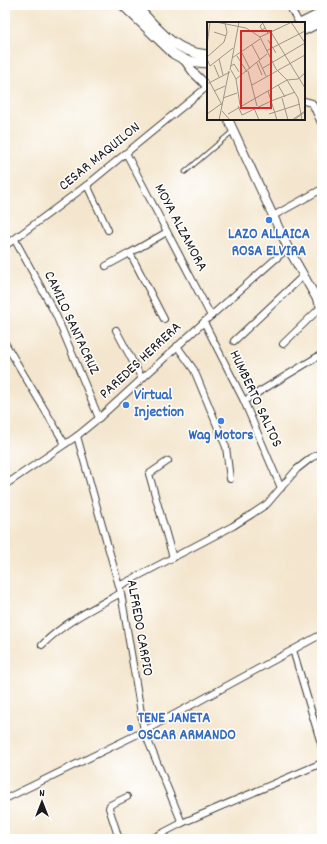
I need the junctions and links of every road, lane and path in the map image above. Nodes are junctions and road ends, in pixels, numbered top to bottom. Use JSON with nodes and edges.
{"nodes":[{"id":1,"x":123,"y":5,"type":"edge"},
{"id":2,"x":289,"y":5,"type":"edge"},
{"id":3,"x":141,"y":7,"type":"edge"},
{"id":4,"x":322,"y":13,"type":"edge"},
{"id":5,"x":322,"y":21,"type":"edge"},
{"id":6,"x":298,"y":22,"type":"edge"},
{"id":7,"x":304,"y":22,"type":"edge"},
{"id":8,"x":305,"y":30,"type":"edge"},
{"id":9,"x":184,"y":56,"type":"junction"},
{"id":10,"x":207,"y":61,"type":"edge"},
{"id":11,"x":207,"y":85,"type":"edge"},
{"id":12,"x":207,"y":87,"type":"edge"},
{"id":13,"x":305,"y":100,"type":"edge"},
{"id":14,"x":228,"y":120,"type":"edge"},
{"id":15,"x":322,"y":125,"type":"edge"},
{"id":16,"x":233,"y":131,"type":"junction"},
{"id":17,"x":126,"y":153,"type":"junction"},
{"id":18,"x":185,"y":172,"type":"dead end"},
{"id":19,"x":87,"y":185,"type":"junction"},
{"id":20,"x":322,"y":189,"type":"edge"},
{"id":21,"x":273,"y":216,"type":"junction"},
{"id":22,"x":108,"y":230,"type":"dead end"},
{"id":23,"x":167,"y":232,"type":"junction"},
{"id":24,"x":15,"y":240,"type":"junction"},
{"id":25,"x":5,"y":246,"type":"edge"},
{"id":26,"x":288,"y":248,"type":"junction"},
{"id":27,"x":130,"y":252,"type":"junction"},
{"id":28,"x":106,"y":266,"type":"dead end"},
{"id":29,"x":303,"y":276,"type":"junction"},
{"id":30,"x":322,"y":307,"type":"edge"},
{"id":31,"x":211,"y":316,"type":"junction"},
{"id":32,"x":164,"y":319,"type":"dead end"},
{"id":33,"x":204,"y":322,"type":"junction"},
{"id":34,"x":116,"y":330,"type":"dead end"},
{"id":35,"x":234,"y":341,"type":"dead end"},
{"id":36,"x":5,"y":342,"type":"edge"},
{"id":37,"x":283,"y":344,"type":"dead end"},
{"id":38,"x":177,"y":346,"type":"junction"},
{"id":39,"x":322,"y":354,"type":"edge"},
{"id":40,"x":142,"y":379,"type":"junction"},
{"id":41,"x":244,"y":401,"type":"junction"},
{"id":42,"x":99,"y":418,"type":"junction"},
{"id":43,"x":77,"y":436,"type":"junction"},
{"id":44,"x":65,"y":444,"type":"junction"},
{"id":45,"x":322,"y":452,"type":"edge"},
{"id":46,"x":168,"y":461,"type":"dead end"},
{"id":47,"x":230,"y":478,"type":"dead end"},
{"id":48,"x":5,"y":485,"type":"edge"},
{"id":49,"x":281,"y":488,"type":"junction"},
{"id":50,"x":174,"y":558,"type":"junction"},
{"id":51,"x":120,"y":589,"type":"junction"},
{"id":52,"x":322,"y":634,"type":"edge"},
{"id":53,"x":42,"y":645,"type":"dead end"},
{"id":54,"x":292,"y":650,"type":"junction"},
{"id":55,"x":144,"y":731,"type":"junction"},
{"id":56,"x":322,"y":747,"type":"edge"},
{"id":57,"x":322,"y":763,"type":"edge"},
{"id":58,"x":127,"y":797,"type":"dead end"},
{"id":59,"x":5,"y":799,"type":"edge"},
{"id":60,"x":182,"y":823,"type":"junction"},
{"id":61,"x":119,"y":839,"type":"edge"},
{"id":62,"x":151,"y":839,"type":"edge"}],
"edges":[{"from":1,"to":9,"type":"main road"},
{"from":2,"to":6,"type":"street"},
{"from":3,"to":9,"type":"main road"},
{"from":4,"to":7,"type":"main road"},
{"from":5,"to":8,"type":"main road"},
{"from":9,"to":10,"type":"main road"},
{"from":9,"to":11,"type":"street"},
{"from":12,"to":17,"type":"street","name":"CESAR MAQUILON"},
{"from":13,"to":15,"type":"street"},
{"from":14,"to":16,"type":"street"},
{"from":16,"to":18,"type":"lane"},
{"from":16,"to":21,"type":"street"},
{"from":17,"to":19,"type":"street","name":"CESAR MAQUILON"},
{"from":17,"to":23,"type":"street","name":"MOYA ALZAMORA"},
{"from":19,"to":22,"type":"street"},
{"from":19,"to":24,"type":"street","name":"CESAR MAQUILON"},
{"from":20,"to":21,"type":"street"},
{"from":21,"to":26,"type":"street"},
{"from":23,"to":27,"type":"street"},
{"from":23,"to":31,"type":"street","name":"MOYA ALZAMORA"},
{"from":24,"to":25,"type":"street","name":"CESAR MAQUILON"},
{"from":24,"to":42,"type":"street","name":"CAMILO SANTACRUZ"},
{"from":26,"to":29,"type":"street"},
{"from":26,"to":31,"type":"street","name":"PAREDES HERRERA"},
{"from":27,"to":28,"type":"street"},
{"from":27,"to":32,"type":"street"},
{"from":29,"to":30,"type":"street"},
{"from":29,"to":35,"type":"street"},
{"from":30,"to":37,"type":"street"},
{"from":31,"to":33,"type":"street","name":"PAREDES HERRERA"},
{"from":33,"to":38,"type":"street","name":"PAREDES HERRERA"},
{"from":33,"to":41,"type":"street","name":"HUMBERTO SALTOS"},
{"from":34,"to":40,"type":"street"},
{"from":36,"to":44,"type":"street"},
{"from":38,"to":40,"type":"street","name":"PAREDES HERRERA"},
{"from":38,"to":47,"type":"street"},
{"from":39,"to":41,"type":"street"},
{"from":40,"to":42,"type":"street","name":"PAREDES HERRERA"},
{"from":41,"to":49,"type":"street","name":"HUMBERTO SALTOS"},
{"from":42,"to":43,"type":"street","name":"PAREDES HERRERA"},
{"from":43,"to":44,"type":"street","name":"PAREDES HERRERA"},
{"from":43,"to":51,"type":"street","name":"ALFREDO CARPIO"},
{"from":44,"to":48,"type":"street","name":"PAREDES HERRERA"},
{"from":45,"to":49,"type":"street"},
{"from":46,"to":50,"type":"street"},
{"from":49,"to":50,"type":"street"},
{"from":50,"to":51,"type":"street"},
{"from":51,"to":53,"type":"street"},
{"from":51,"to":55,"type":"street","name":"ALFREDO CARPIO"},
{"from":52,"to":54,"type":"street"},
{"from":54,"to":55,"type":"street"},
{"from":54,"to":56,"type":"street"},
{"from":55,"to":59,"type":"street"},
{"from":55,"to":60,"type":"street","name":"ALFREDO CARPIO"},
{"from":57,"to":60,"type":"street"},
{"from":58,"to":61,"type":"street"},
{"from":60,"to":62,"type":"street"}]}
